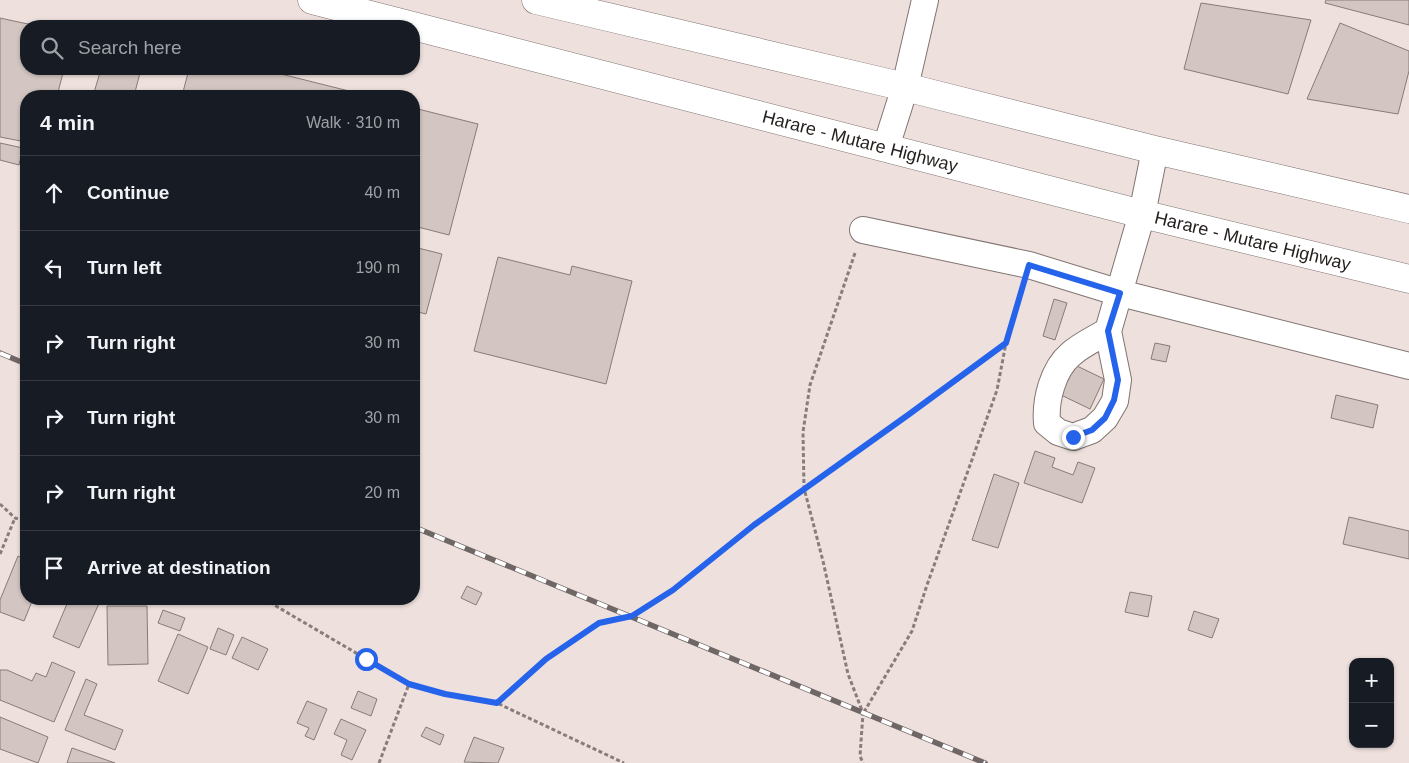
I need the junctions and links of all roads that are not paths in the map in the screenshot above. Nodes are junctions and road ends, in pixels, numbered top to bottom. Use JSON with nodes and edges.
{"nodes":[{"id":1,"x":312,"y":0,"type":"edge"},
{"id":2,"x":536,"y":0,"type":"edge"},
{"id":3,"x":925,"y":0,"type":"edge"},
{"id":4,"x":390,"y":20,"type":"edge"},
{"id":5,"x":420,"y":28,"type":"edge"},
{"id":6,"x":905,"y":87,"type":"junction"},
{"id":7,"x":886,"y":147,"type":"junction"},
{"id":8,"x":1155,"y":150,"type":"junction"},
{"id":9,"x":1409,"y":209,"type":"edge"},
{"id":10,"x":1142,"y":214,"type":"junction"},
{"id":11,"x":863,"y":230,"type":"road end"},
{"id":12,"x":1409,"y":279,"type":"edge"},
{"id":13,"x":1120,"y":293,"type":"junction"},
{"id":14,"x":1108,"y":331,"type":"dead end"},
{"id":15,"x":1409,"y":366,"type":"edge"}],
"edges":[{"from":1,"to":4,"type":"highway","name":"Harare - Mutare Highway"},
{"from":2,"to":6,"type":"highway"},
{"from":3,"to":6,"type":"street"},
{"from":5,"to":7,"type":"highway","name":"Harare - Mutare Highway"},
{"from":6,"to":7,"type":"street"},
{"from":6,"to":8,"type":"highway"},
{"from":7,"to":10,"type":"highway","name":"Harare - Mutare Highway"},
{"from":8,"to":9,"type":"highway"},
{"from":8,"to":10,"type":"street"},
{"from":10,"to":12,"type":"highway","name":"Harare - Mutare Highway"},
{"from":10,"to":13,"type":"street"},
{"from":11,"to":13,"type":"street"},
{"from":13,"to":14,"type":"street"},
{"from":13,"to":15,"type":"street"}]}
